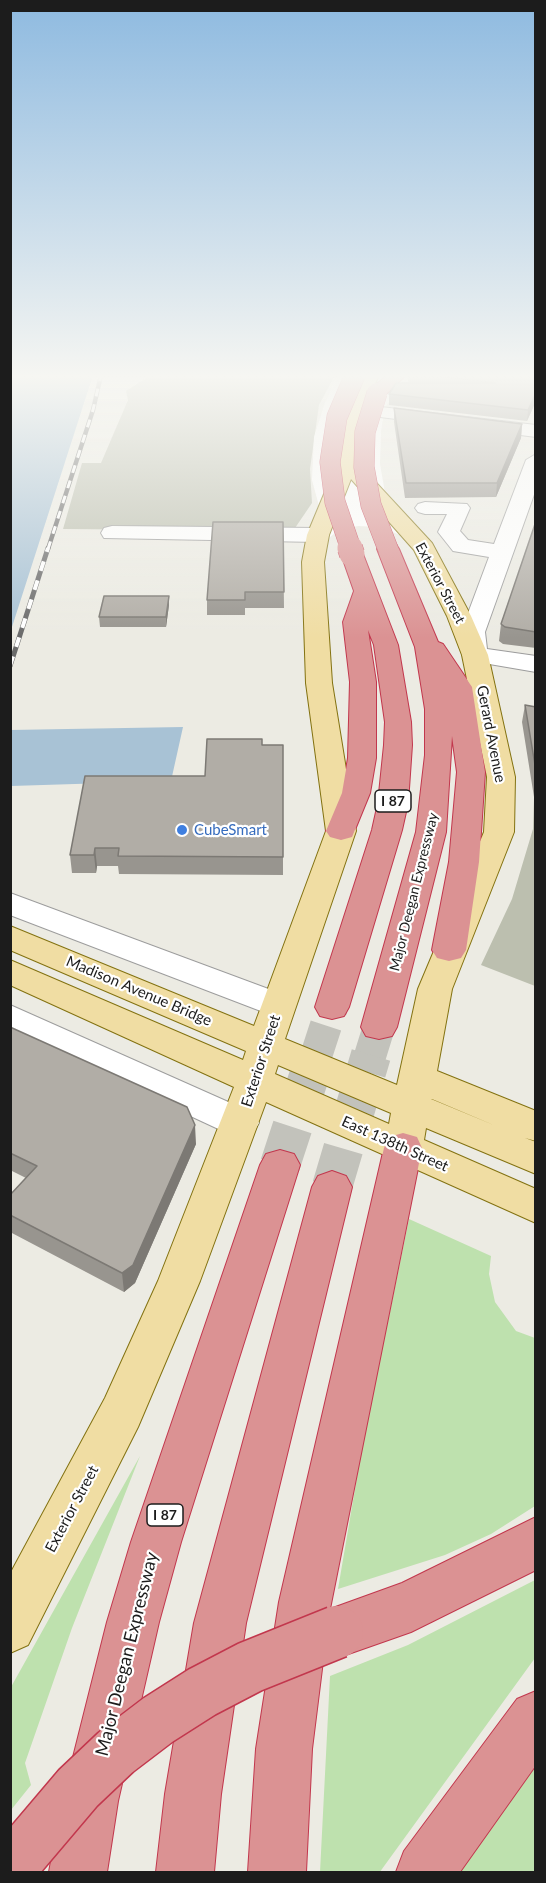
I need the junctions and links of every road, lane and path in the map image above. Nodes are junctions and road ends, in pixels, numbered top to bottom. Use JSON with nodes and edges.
{"nodes":[{"id":1,"x":330,"y":463,"type":"edge"},
{"id":2,"x":364,"y":463,"type":"edge"},
{"id":3,"x":535,"y":463,"type":"edge"},
{"id":4,"x":347,"y":464,"type":"joint"},
{"id":5,"x":370,"y":488,"type":"junction"},
{"id":6,"x":336,"y":489,"type":"junction"},
{"id":7,"x":425,"y":508,"type":"dead end"},
{"id":8,"x":112,"y":533,"type":"dead end"},
{"id":9,"x":318,"y":535,"type":"junction"},
{"id":10,"x":501,"y":552,"type":"junction"},
{"id":11,"x":366,"y":591,"type":"junction"},
{"id":12,"x":422,"y":630,"type":"junction"},
{"id":13,"x":475,"y":655,"type":"junction"},
{"id":14,"x":536,"y":664,"type":"edge"},
{"id":15,"x":341,"y":831,"type":"junction"},
{"id":16,"x":10,"y":903,"type":"edge"},
{"id":17,"x":16,"y":950,"type":"edge"},
{"id":18,"x":449,"y":950,"type":"junction"},
{"id":19,"x":278,"y":1005,"type":"junction"},
{"id":20,"x":332,"y":1007,"type":"tunnel mouth"},
{"id":21,"x":10,"y":1017,"type":"edge"},
{"id":22,"x":379,"y":1027,"type":"tunnel mouth"},
{"id":23,"x":261,"y":1063,"type":"junction"},
{"id":24,"x":411,"y":1110,"type":"junction"},
{"id":25,"x":240,"y":1123,"type":"junction"},
{"id":26,"x":536,"y":1127,"type":"edge"},
{"id":27,"x":536,"y":1160,"type":"edge"},
{"id":28,"x":280,"y":1165,"type":"tunnel mouth"},
{"id":29,"x":332,"y":1187,"type":"tunnel mouth"},
{"id":30,"x":536,"y":1207,"type":"edge"},
{"id":31,"x":536,"y":1541,"type":"edge"},
{"id":32,"x":10,"y":1627,"type":"edge"},
{"id":33,"x":536,"y":1718,"type":"edge"},
{"id":34,"x":11,"y":1868,"type":"edge"},
{"id":35,"x":78,"y":1872,"type":"edge"},
{"id":36,"x":185,"y":1872,"type":"edge"},
{"id":37,"x":277,"y":1872,"type":"edge"},
{"id":38,"x":425,"y":1872,"type":"edge"}],
"edges":[{"from":1,"to":11,"type":"highway","number":"I 87","bridge":true},
{"from":2,"to":12,"type":"highway","name":"Major Deegan Expressway","bridge":true},
{"from":3,"to":10,"type":"street","name":"Gerard Avenue"},
{"from":4,"to":5,"type":"main road","name":"Exterior Street"},
{"from":4,"to":6,"type":"main road","name":"Exterior Street"},
{"from":5,"to":6,"type":"main road"},
{"from":5,"to":13,"type":"main road","name":"Exterior Street"},
{"from":6,"to":9,"type":"main road","name":"Exterior Street"},
{"from":7,"to":10,"type":"street"},
{"from":8,"to":9,"type":"street"},
{"from":9,"to":15,"type":"main road","name":"Exterior Street"},
{"from":10,"to":13,"type":"street","name":"Gerard Avenue"},
{"from":11,"to":15,"type":"highway"},
{"from":11,"to":20,"type":"highway","number":"I 87"},
{"from":12,"to":18,"type":"highway"},
{"from":12,"to":22,"type":"highway","name":"Major Deegan Expressway"},
{"from":13,"to":14,"type":"street"},
{"from":13,"to":18,"type":"main road","name":"Gerard Avenue"},
{"from":15,"to":19,"type":"main road","name":"Exterior Street"},
{"from":16,"to":19,"type":"street"},
{"from":17,"to":23,"type":"main road"},
{"from":18,"to":24,"type":"main road","name":"Gerard Avenue"},
{"from":19,"to":23,"type":"main road","name":"Exterior Street"},
{"from":21,"to":25,"type":"street"},
{"from":23,"to":24,"type":"main road","name":"East 138th Street"},
{"from":23,"to":25,"type":"main road","name":"Exterior Street"},
{"from":24,"to":26,"type":"main road"},
{"from":24,"to":27,"type":"main road","name":"East 138th Street"},
{"from":24,"to":30,"type":"main road","name":"East 138th Street"},
{"from":24,"to":37,"type":"highway"},
{"from":25,"to":32,"type":"main road","name":"Exterior Street"},
{"from":28,"to":35,"type":"highway","name":"Major Deegan Expressway","number":"I 87"},
{"from":29,"to":36,"type":"highway"},
{"from":31,"to":34,"type":"highway","bridge":true},
{"from":33,"to":38,"type":"highway"}]}
